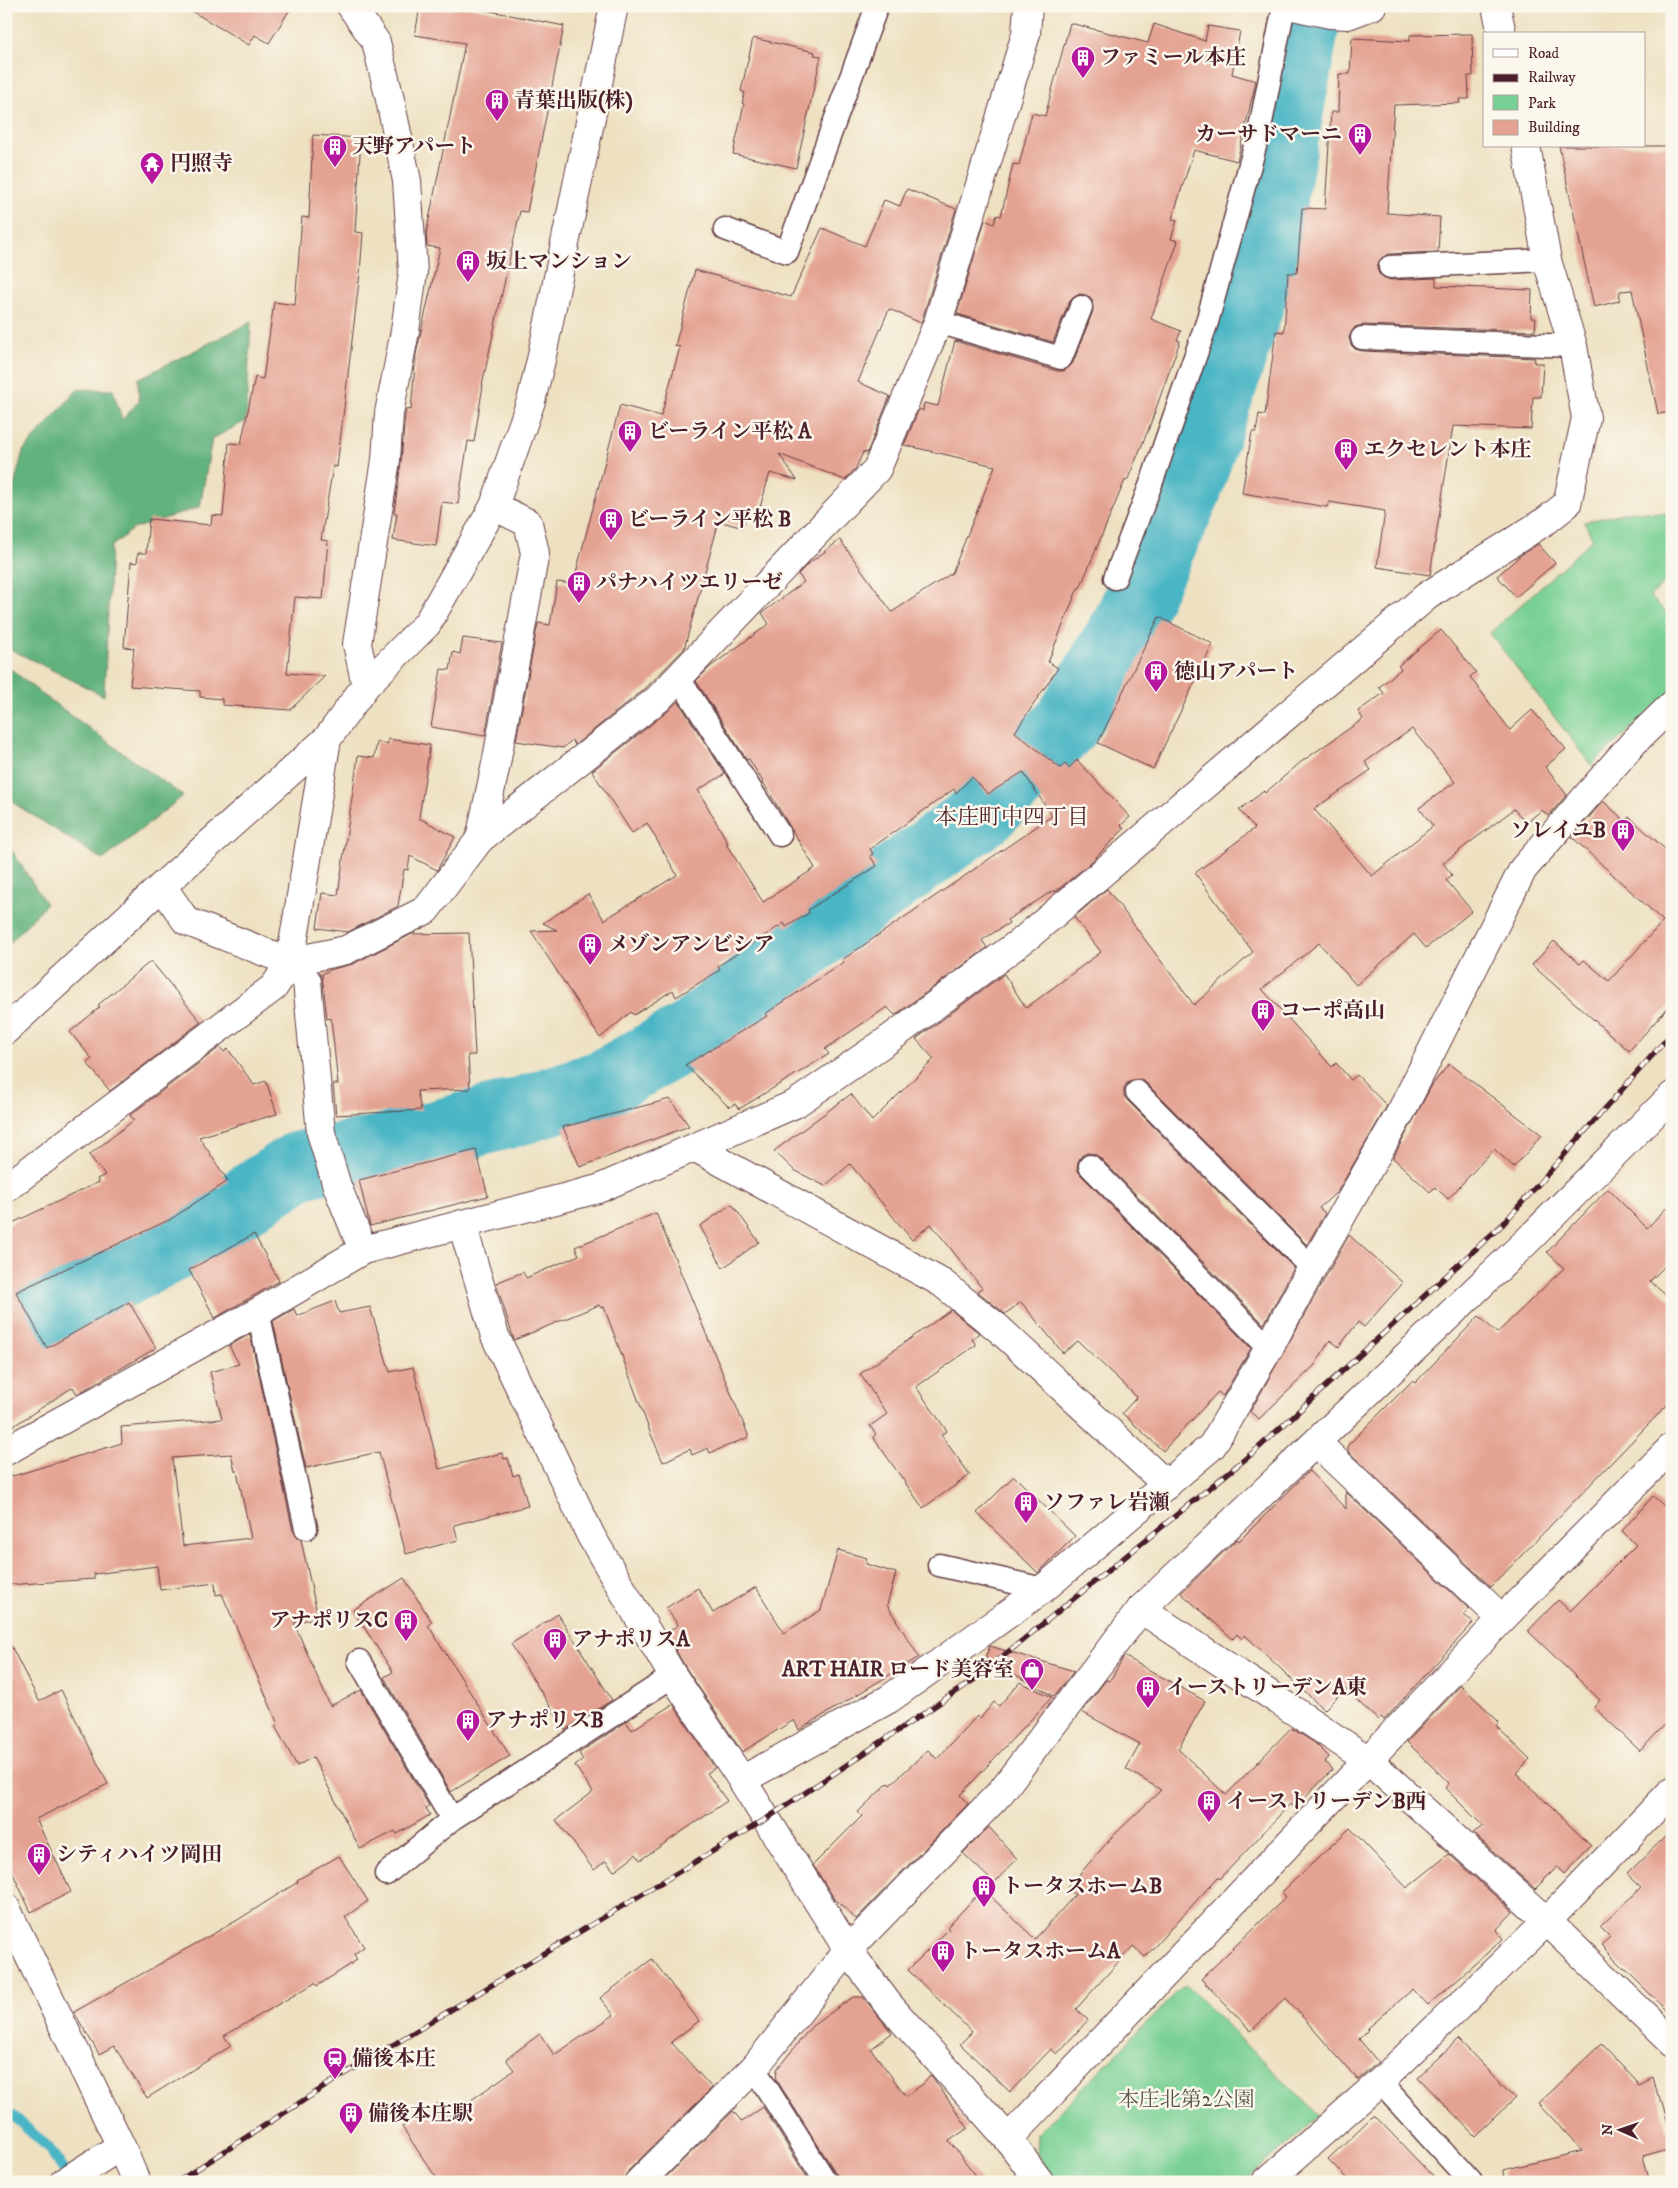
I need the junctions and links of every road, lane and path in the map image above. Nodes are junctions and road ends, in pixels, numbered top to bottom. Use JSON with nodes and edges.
{"nodes":[{"id":1,"x":351,"y":6,"type":"edge"},
{"id":2,"x":614,"y":6,"type":"edge"},
{"id":3,"x":877,"y":6,"type":"edge"},
{"id":4,"x":1028,"y":6,"type":"edge"},
{"id":5,"x":1284,"y":6,"type":"edge"},
{"id":6,"x":1295,"y":6,"type":"edge"},
{"id":7,"x":1372,"y":6,"type":"edge"},
{"id":8,"x":1496,"y":6,"type":"edge"},
{"id":9,"x":1502,"y":32,"type":"edge"},
{"id":10,"x":1526,"y":148,"type":"edge"},
{"id":11,"x":725,"y":229,"type":"dead end"},
{"id":12,"x":1547,"y":260,"type":"junction"},
{"id":13,"x":1390,"y":267,"type":"dead end"},
{"id":14,"x":1081,"y":307,"type":"dead end"},
{"id":15,"x":938,"y":322,"type":"junction"},
{"id":16,"x":1362,"y":338,"type":"dead end"},
{"id":17,"x":1573,"y":346,"type":"junction"},
{"id":18,"x":494,"y":506,"type":"junction"},
{"id":19,"x":1115,"y":578,"type":"dead end"},
{"id":20,"x":678,"y":677,"type":"junction"},
{"id":21,"x":366,"y":685,"type":"junction"},
{"id":22,"x":1672,"y":705,"type":"edge"},
{"id":23,"x":327,"y":739,"type":"junction"},
{"id":24,"x":780,"y":835,"type":"dead end"},
{"id":25,"x":480,"y":838,"type":"junction"},
{"id":26,"x":162,"y":886,"type":"junction"},
{"id":27,"x":290,"y":962,"type":"junction"},
{"id":28,"x":6,"y":1030,"type":"edge"},
{"id":29,"x":1137,"y":1092,"type":"dead end"},
{"id":30,"x":1671,"y":1097,"type":"edge"},
{"id":31,"x":696,"y":1148,"type":"junction"},
{"id":32,"x":1090,"y":1166,"type":"dead end"},
{"id":33,"x":6,"y":1188,"type":"edge"},
{"id":34,"x":462,"y":1224,"type":"junction"},
{"id":35,"x":363,"y":1250,"type":"junction"},
{"id":36,"x":1312,"y":1268,"type":"junction"},
{"id":37,"x":258,"y":1312,"type":"junction"},
{"id":38,"x":1269,"y":1348,"type":"junction"},
{"id":39,"x":1317,"y":1443,"type":"junction"},
{"id":40,"x":1672,"y":1447,"type":"edge"},
{"id":41,"x":6,"y":1451,"type":"edge"},
{"id":42,"x":1167,"y":1485,"type":"junction"},
{"id":43,"x":306,"y":1528,"type":"dead end"},
{"id":44,"x":939,"y":1565,"type":"dead end"},
{"id":45,"x":1043,"y":1589,"type":"junction"},
{"id":46,"x":1141,"y":1609,"type":"junction"},
{"id":47,"x":1502,"y":1619,"type":"junction"},
{"id":48,"x":359,"y":1662,"type":"dead end"},
{"id":49,"x":673,"y":1676,"type":"junction"},
{"id":50,"x":1368,"y":1760,"type":"junction"},
{"id":51,"x":742,"y":1780,"type":"junction"},
{"id":52,"x":1672,"y":1791,"type":"edge"},
{"id":53,"x":452,"y":1819,"type":"junction"},
{"id":54,"x":386,"y":1874,"type":"dead end"},
{"id":55,"x":6,"y":1908,"type":"edge"},
{"id":56,"x":1547,"y":1921,"type":"junction"},
{"id":57,"x":848,"y":1950,"type":"junction"},
{"id":58,"x":1672,"y":2042,"type":"edge"},
{"id":59,"x":754,"y":2068,"type":"junction"},
{"id":60,"x":1380,"y":2082,"type":"junction"},
{"id":61,"x":1008,"y":2140,"type":"junction"},
{"id":62,"x":121,"y":2146,"type":"junction"},
{"id":63,"x":64,"y":2182,"type":"edge"},
{"id":64,"x":136,"y":2182,"type":"edge"},
{"id":65,"x":638,"y":2182,"type":"edge"},
{"id":66,"x":826,"y":2182,"type":"edge"},
{"id":67,"x":1040,"y":2182,"type":"edge"},
{"id":68,"x":1266,"y":2182,"type":"edge"},
{"id":69,"x":1471,"y":2182,"type":"edge"}],
"edges":[{"from":1,"to":21,"type":"street"},
{"from":2,"to":18,"type":"street"},
{"from":3,"to":11,"type":"lane"},
{"from":4,"to":15,"type":"street"},
{"from":5,"to":19,"type":"lane"},
{"from":6,"to":7,"type":"street"},
{"from":8,"to":9,"type":"street"},
{"from":10,"to":12,"type":"street"},
{"from":12,"to":13,"type":"lane"},
{"from":12,"to":17,"type":"street"},
{"from":14,"to":15,"type":"lane"},
{"from":15,"to":20,"type":"street"},
{"from":16,"to":17,"type":"lane"},
{"from":17,"to":31,"type":"street"},
{"from":18,"to":21,"type":"street"},
{"from":18,"to":25,"type":"street"},
{"from":20,"to":24,"type":"lane"},
{"from":20,"to":25,"type":"street"},
{"from":21,"to":23,"type":"street"},
{"from":22,"to":36,"type":"street"},
{"from":23,"to":26,"type":"street"},
{"from":23,"to":27,"type":"street"},
{"from":25,"to":27,"type":"street"},
{"from":26,"to":27,"type":"street"},
{"from":26,"to":28,"type":"street"},
{"from":27,"to":33,"type":"street"},
{"from":27,"to":35,"type":"street"},
{"from":29,"to":36,"type":"lane"},
{"from":30,"to":39,"type":"street"},
{"from":31,"to":34,"type":"street"},
{"from":31,"to":42,"type":"street"},
{"from":32,"to":38,"type":"lane"},
{"from":34,"to":35,"type":"street"},
{"from":34,"to":49,"type":"street"},
{"from":35,"to":37,"type":"street"},
{"from":36,"to":38,"type":"street"},
{"from":37,"to":41,"type":"street"},
{"from":37,"to":43,"type":"lane"},
{"from":38,"to":42,"type":"street"},
{"from":39,"to":46,"type":"street"},
{"from":39,"to":47,"type":"street"},
{"from":40,"to":47,"type":"street"},
{"from":42,"to":45,"type":"street"},
{"from":44,"to":45,"type":"lane"},
{"from":45,"to":51,"type":"street"},
{"from":46,"to":50,"type":"street"},
{"from":46,"to":57,"type":"street"},
{"from":47,"to":50,"type":"street"},
{"from":48,"to":53,"type":"lane"},
{"from":49,"to":51,"type":"street"},
{"from":49,"to":53,"type":"lane"},
{"from":50,"to":56,"type":"street"},
{"from":50,"to":61,"type":"street"},
{"from":51,"to":57,"type":"street"},
{"from":52,"to":56,"type":"street"},
{"from":53,"to":54,"type":"lane"},
{"from":55,"to":62,"type":"street"},
{"from":56,"to":58,"type":"street"},
{"from":56,"to":60,"type":"street"},
{"from":57,"to":59,"type":"street"},
{"from":57,"to":61,"type":"street"},
{"from":59,"to":65,"type":"street"},
{"from":59,"to":66,"type":"lane"},
{"from":60,"to":68,"type":"street"},
{"from":60,"to":69,"type":"lane"},
{"from":61,"to":67,"type":"street"},
{"from":62,"to":63,"type":"street"},
{"from":62,"to":64,"type":"street"}]}
